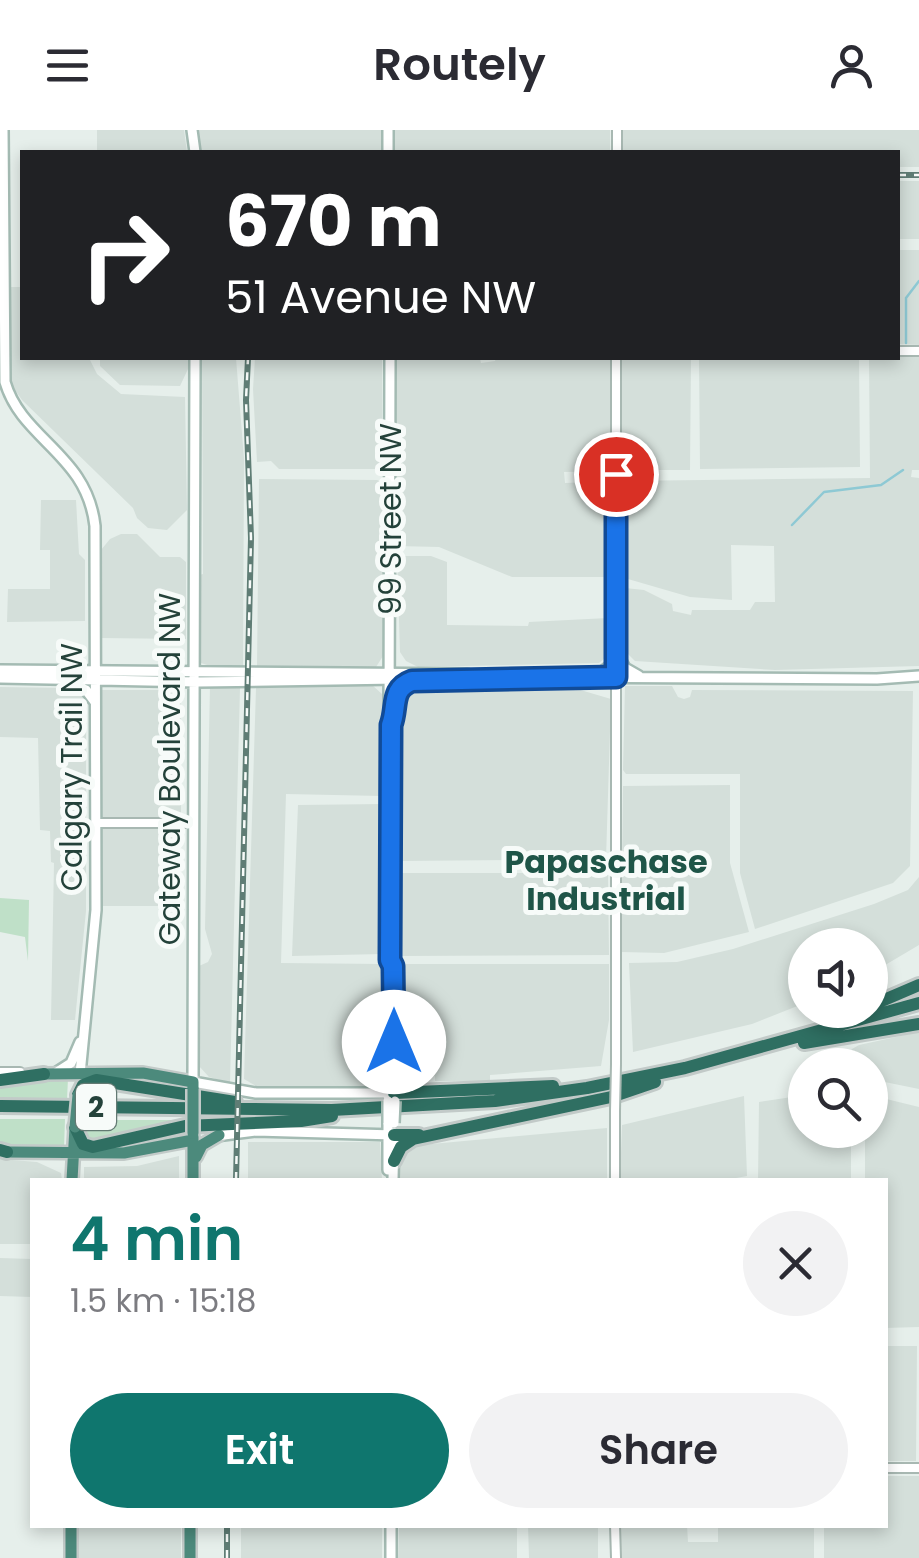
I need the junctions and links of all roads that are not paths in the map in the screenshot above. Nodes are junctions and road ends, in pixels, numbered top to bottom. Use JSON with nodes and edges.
{"nodes":[{"id":1,"x":2,"y":130,"type":"edge"},
{"id":2,"x":194,"y":360,"type":"edge"},
{"id":3,"x":390,"y":360,"type":"edge"},
{"id":4,"x":616,"y":360,"type":"edge"},
{"id":5,"x":96,"y":648,"type":"junction"},
{"id":6,"x":391,"y":649,"type":"junction"},
{"id":7,"x":616,"y":652,"type":"junction"},
{"id":8,"x":194,"y":658,"type":"junction"},
{"id":9,"x":0,"y":670,"type":"edge"},
{"id":10,"x":74,"y":671,"type":"junction"},
{"id":11,"x":217,"y":673,"type":"junction"},
{"id":12,"x":96,"y":676,"type":"junction"},
{"id":13,"x":368,"y":677,"type":"junction"},
{"id":14,"x":390,"y":677,"type":"junction"},
{"id":15,"x":415,"y":677,"type":"junction"},
{"id":16,"x":594,"y":677,"type":"junction"},
{"id":17,"x":616,"y":677,"type":"junction"},
{"id":18,"x":642,"y":677,"type":"junction"},
{"id":19,"x":0,"y":678,"type":"edge"},
{"id":20,"x":919,"y":678,"type":"edge"},
{"id":21,"x":198,"y":679,"type":"junction"},
{"id":22,"x":58,"y":680,"type":"junction"},
{"id":23,"x":391,"y":700,"type":"junction"},
{"id":24,"x":96,"y":705,"type":"junction"},
{"id":25,"x":96,"y":823,"type":"junction"},
{"id":26,"x":194,"y":824,"type":"junction"},
{"id":27,"x":390,"y":960,"type":"junction"},
{"id":28,"x":919,"y":985,"type":"edge"},
{"id":29,"x":888,"y":998,"type":"edge"},
{"id":30,"x":919,"y":1007,"type":"edge"},
{"id":31,"x":919,"y":1024,"type":"edge"},
{"id":32,"x":804,"y":1028,"type":"edge"},
{"id":33,"x":86,"y":1031,"type":"junction"},
{"id":34,"x":804,"y":1043,"type":"junction"},
{"id":35,"x":394,"y":1058,"type":"junction"},
{"id":36,"x":724,"y":1058,"type":"junction"},
{"id":37,"x":193,"y":1064,"type":"junction"},
{"id":38,"x":0,"y":1072,"type":"edge"},
{"id":39,"x":388,"y":1072,"type":"junction"},
{"id":40,"x":50,"y":1074,"type":"junction"},
{"id":41,"x":80,"y":1074,"type":"junction"},
{"id":42,"x":0,"y":1080,"type":"edge"},
{"id":43,"x":635,"y":1080,"type":"junction"},
{"id":44,"x":655,"y":1082,"type":"junction"},
{"id":45,"x":194,"y":1086,"type":"junction"},
{"id":46,"x":232,"y":1090,"type":"junction"},
{"id":47,"x":366,"y":1093,"type":"junction"},
{"id":48,"x":424,"y":1093,"type":"junction"},
{"id":49,"x":78,"y":1095,"type":"junction"},
{"id":50,"x":391,"y":1097,"type":"junction"},
{"id":51,"x":0,"y":1109,"type":"edge"},
{"id":52,"x":332,"y":1113,"type":"junction"},
{"id":53,"x":74,"y":1120,"type":"junction"},
{"id":54,"x":391,"y":1129,"type":"junction"},
{"id":55,"x":451,"y":1130,"type":"junction"},
{"id":56,"x":218,"y":1135,"type":"junction"},
{"id":57,"x":193,"y":1137,"type":"junction"},
{"id":58,"x":2,"y":1152,"type":"edge"},
{"id":59,"x":73,"y":1153,"type":"junction"},
{"id":60,"x":42,"y":1154,"type":"junction"},
{"id":61,"x":394,"y":1161,"type":"junction"},
{"id":62,"x":193,"y":1166,"type":"junction"},
{"id":63,"x":70,"y":1178,"type":"edge"},
{"id":64,"x":71,"y":1178,"type":"edge"},
{"id":65,"x":193,"y":1178,"type":"edge"},
{"id":66,"x":390,"y":1178,"type":"edge"},
{"id":67,"x":390,"y":1178,"type":"edge"},
{"id":68,"x":615,"y":1178,"type":"edge"},
{"id":69,"x":888,"y":1468,"type":"edge"},
{"id":70,"x":919,"y":1468,"type":"edge"},
{"id":71,"x":71,"y":1528,"type":"edge"},
{"id":72,"x":190,"y":1528,"type":"edge"},
{"id":73,"x":391,"y":1528,"type":"edge"},
{"id":74,"x":616,"y":1528,"type":"edge"},
{"id":75,"x":71,"y":1558,"type":"edge"},
{"id":76,"x":190,"y":1558,"type":"edge"},
{"id":77,"x":391,"y":1558,"type":"edge"},
{"id":78,"x":616,"y":1558,"type":"edge"}],
"edges":[{"from":1,"to":5,"type":"main road","name":"Calgary Trail NW"},
{"from":2,"to":8,"type":"main road","name":"Gateway Boulevard NW"},
{"from":3,"to":6,"type":"main road","name":"99 Street NW"},
{"from":4,"to":7,"type":"street"},
{"from":5,"to":10,"type":"main road"},
{"from":5,"to":12,"type":"main road","name":"Calgary Trail NW"},
{"from":6,"to":13,"type":"main road"},
{"from":6,"to":14,"type":"main road","name":"99 Street NW"},
{"from":6,"to":15,"type":"main road"},
{"from":7,"to":16,"type":"main road"},
{"from":7,"to":17,"type":"street"},
{"from":7,"to":18,"type":"main road"},
{"from":8,"to":11,"type":"main road"},
{"from":8,"to":21,"type":"main road","name":"Gateway Boulevard NW"},
{"from":9,"to":10,"type":"main road"},
{"from":10,"to":12,"type":"main road"},
{"from":11,"to":13,"type":"main road"},
{"from":11,"to":21,"type":"main road"},
{"from":12,"to":21,"type":"main road"},
{"from":12,"to":22,"type":"main road"},
{"from":12,"to":24,"type":"main road","name":"Calgary Trail NW"},
{"from":13,"to":14,"type":"main road"},
{"from":13,"to":21,"type":"main road"},
{"from":13,"to":23,"type":"main road"},
{"from":14,"to":15,"type":"main road"},
{"from":14,"to":23,"type":"main road","name":"99 Street NW"},
{"from":15,"to":16,"type":"main road"},
{"from":15,"to":23,"type":"main road"},
{"from":16,"to":17,"type":"main road"},
{"from":17,"to":18,"type":"main road"},
{"from":17,"to":68,"type":"street","bridge":true},
{"from":18,"to":20,"type":"main road"},
{"from":19,"to":22,"type":"main road"},
{"from":21,"to":26,"type":"main road","name":"Gateway Boulevard NW"},
{"from":22,"to":24,"type":"main road"},
{"from":23,"to":27,"type":"main road","name":"99 Street NW"},
{"from":24,"to":25,"type":"main road","name":"Calgary Trail NW"},
{"from":25,"to":26,"type":"street"},
{"from":25,"to":33,"type":"main road","name":"Calgary Trail NW"},
{"from":26,"to":37,"type":"main road","name":"Gateway Boulevard NW"},
{"from":27,"to":35,"type":"main road","name":"99 Street NW"},
{"from":27,"to":39,"type":"main road","name":"99 Street NW"},
{"from":28,"to":29,"type":"highway"},
{"from":30,"to":34,"type":"highway"},
{"from":30,"to":36,"type":"highway"},
{"from":31,"to":34,"type":"highway"},
{"from":32,"to":36,"type":"highway"},
{"from":33,"to":40,"type":"main road"},
{"from":33,"to":41,"type":"main road","name":"Calgary Trail NW"},
{"from":34,"to":44,"type":"highway"},
{"from":35,"to":48,"type":"highway"},
{"from":35,"to":50,"type":"main road","name":"99 Street NW"},
{"from":36,"to":43,"type":"highway"},
{"from":37,"to":45,"type":"main road","name":"Gateway Boulevard NW"},
{"from":37,"to":46,"type":"main road"},
{"from":38,"to":40,"type":"street"},
{"from":39,"to":47,"type":"main road"},
{"from":39,"to":50,"type":"main road","name":"99 Street NW"},
{"from":40,"to":41,"type":"highway"},
{"from":40,"to":42,"type":"highway"},
{"from":41,"to":45,"type":"highway"},
{"from":41,"to":49,"type":"highway","name":"Calgary Trail NW"},
{"from":43,"to":48,"type":"highway"},
{"from":43,"to":52,"type":"highway"},
{"from":44,"to":52,"type":"highway"},
{"from":44,"to":55,"type":"highway"},
{"from":45,"to":46,"type":"main road"},
{"from":45,"to":57,"type":"highway","name":"Gateway Boulevard NW","bridge":true},
{"from":46,"to":47,"type":"main road"},
{"from":47,"to":50,"type":"main road"},
{"from":48,"to":50,"type":"highway"},
{"from":49,"to":52,"type":"highway"},
{"from":49,"to":53,"type":"highway","name":"Calgary Trail NW","number":"2","bridge":true},
{"from":50,"to":54,"type":"main road","name":"99 Street NW","bridge":true},
{"from":51,"to":52,"type":"highway","number":"2"},
{"from":51,"to":53,"type":"highway","number":"2"},
{"from":52,"to":53,"type":"highway"},
{"from":52,"to":53,"type":"highway"},
{"from":53,"to":59,"type":"highway","name":"Calgary Trail NW"},
{"from":54,"to":55,"type":"highway"},
{"from":54,"to":56,"type":"main road"},
{"from":54,"to":61,"type":"main road","name":"99 Street NW"},
{"from":54,"to":66,"type":"main road","name":"99 Street NW"},
{"from":55,"to":61,"type":"highway"},
{"from":56,"to":57,"type":"main road"},
{"from":56,"to":62,"type":"highway"},
{"from":57,"to":59,"type":"highway"},
{"from":57,"to":62,"type":"highway","name":"Gateway Boulevard NW"},
{"from":58,"to":60,"type":"highway"},
{"from":59,"to":60,"type":"highway"},
{"from":59,"to":64,"type":"highway","name":"Calgary Trail NW","number":"2"},
{"from":60,"to":63,"type":"highway"},
{"from":61,"to":67,"type":"main road","name":"99 Street NW"},
{"from":62,"to":65,"type":"highway","name":"Gateway Boulevard NW"},
{"from":69,"to":70,"type":"street"},
{"from":71,"to":75,"type":"highway"},
{"from":72,"to":76,"type":"highway"},
{"from":73,"to":77,"type":"main road"},
{"from":74,"to":78,"type":"street"}]}
